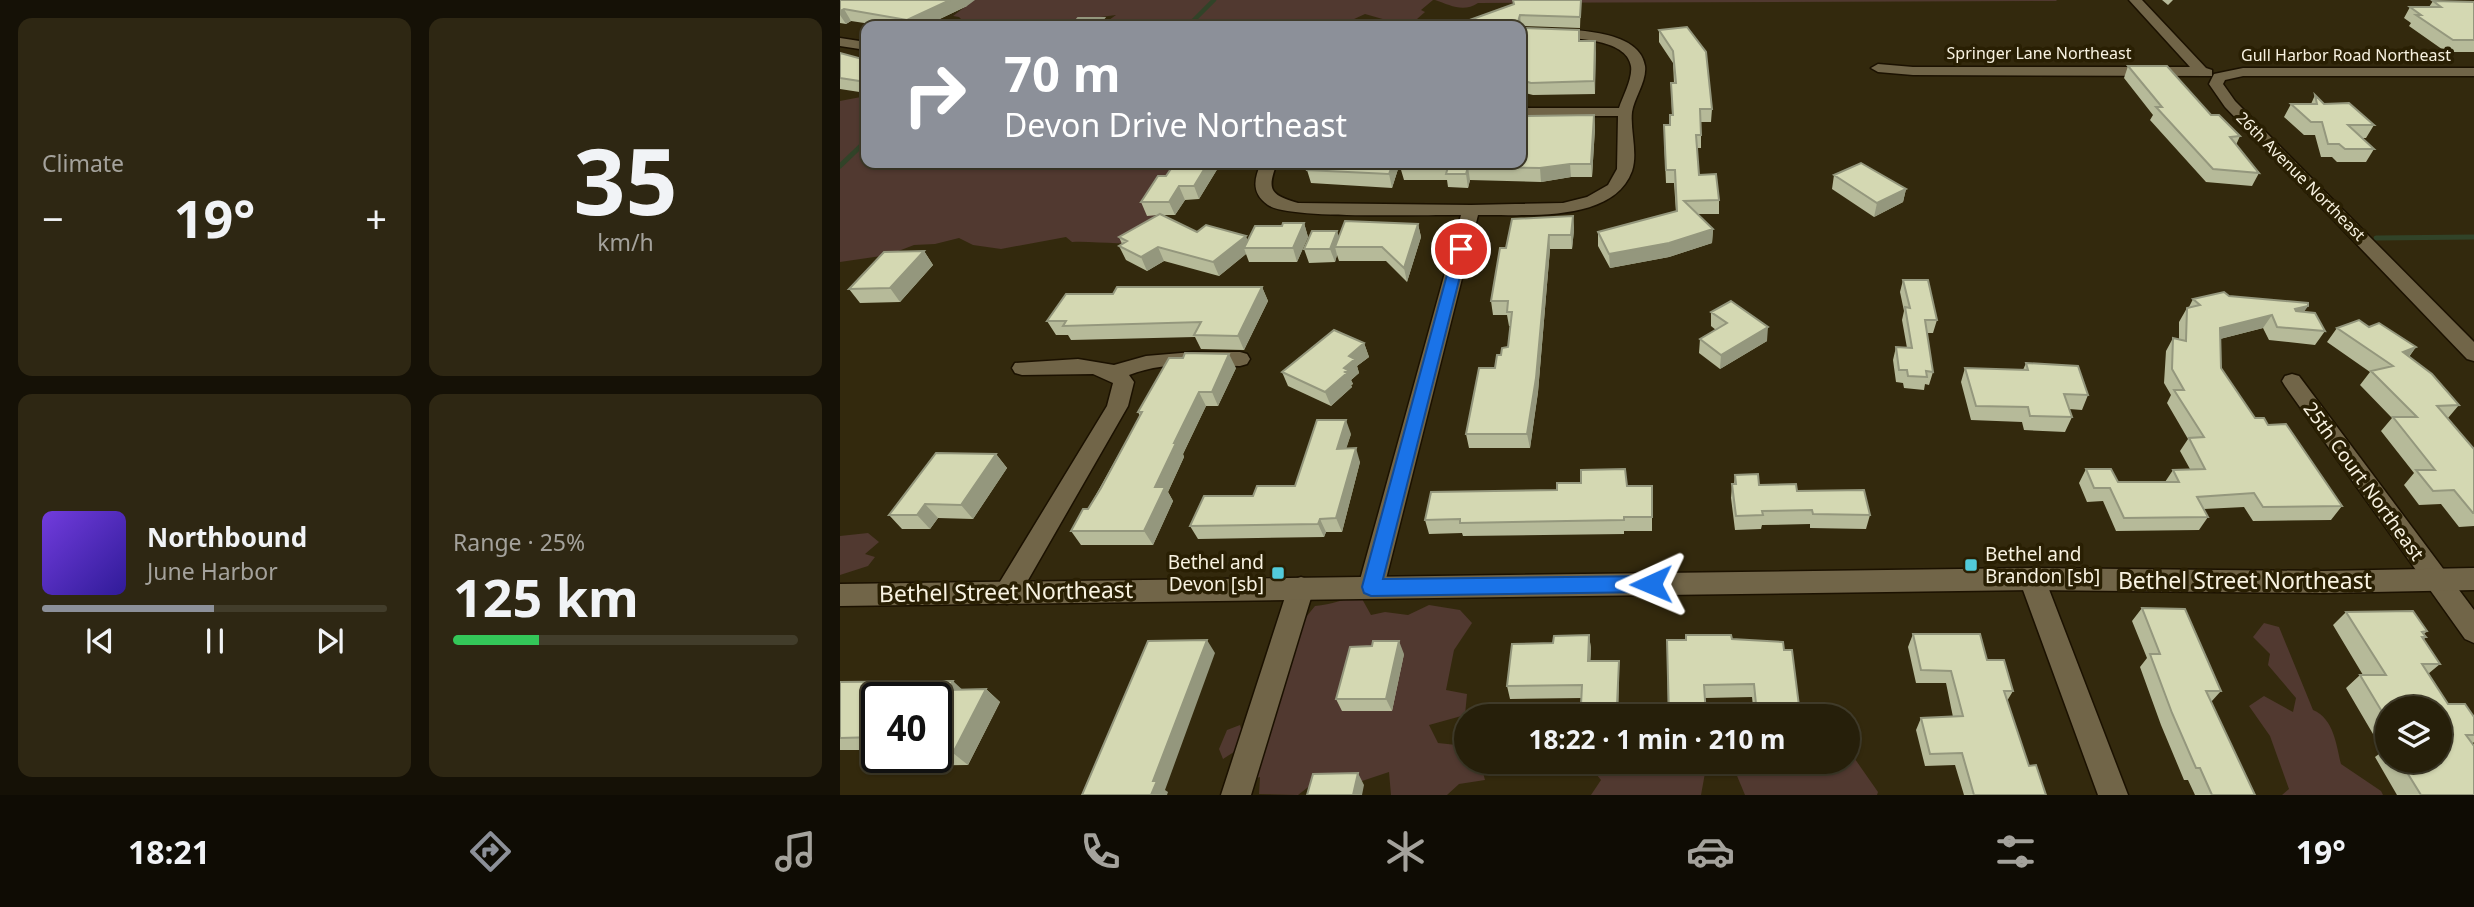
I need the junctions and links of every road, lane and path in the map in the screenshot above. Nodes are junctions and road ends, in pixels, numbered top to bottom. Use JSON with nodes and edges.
{"nodes":[{"id":1,"x":2135,"y":0,"type":"edge"},
{"id":2,"x":1526,"y":33,"type":"edge"},
{"id":3,"x":840,"y":42,"type":"edge"},
{"id":4,"x":861,"y":45,"type":"edge"},
{"id":5,"x":1878,"y":68,"type":"dead end"},
{"id":6,"x":2200,"y":71,"type":"junction"},
{"id":7,"x":2474,"y":72,"type":"edge"},
{"id":8,"x":2219,"y":77,"type":"junction"},
{"id":9,"x":1625,"y":111,"type":"junction"},
{"id":10,"x":1526,"y":113,"type":"edge"},
{"id":11,"x":1267,"y":168,"type":"edge"},
{"id":12,"x":1471,"y":210,"type":"junction"},
{"id":13,"x":2474,"y":354,"type":"edge"},
{"id":14,"x":1240,"y":359,"type":"dead end"},
{"id":15,"x":1022,"y":368,"type":"dead end"},
{"id":16,"x":1115,"y":372,"type":"junction"},
{"id":17,"x":2292,"y":381,"type":"dead end"},
{"id":18,"x":2032,"y":579,"type":"junction"},
{"id":19,"x":2474,"y":579,"type":"edge"},
{"id":20,"x":2437,"y":580,"type":"junction"},
{"id":21,"x":1371,"y":587,"type":"junction"},
{"id":22,"x":1301,"y":588,"type":"junction"},
{"id":23,"x":1007,"y":593,"type":"junction"},
{"id":24,"x":840,"y":595,"type":"edge"},
{"id":25,"x":2474,"y":631,"type":"edge"},
{"id":26,"x":1236,"y":795,"type":"edge"},
{"id":27,"x":2113,"y":795,"type":"edge"}],
"edges":[{"from":1,"to":6,"type":"street"},
{"from":2,"to":9,"type":"street"},
{"from":3,"to":4,"type":"street"},
{"from":5,"to":6,"type":"street","name":"Springer Lane Northeast"},
{"from":6,"to":8,"type":"street"},
{"from":7,"to":8,"type":"street","name":"Gull Harbor Road Northeast"},
{"from":8,"to":13,"type":"street","name":"26th Avenue Northeast"},
{"from":9,"to":10,"type":"street"},
{"from":9,"to":12,"type":"street"},
{"from":11,"to":12,"type":"street"},
{"from":12,"to":21,"type":"street"},
{"from":14,"to":16,"type":"street"},
{"from":15,"to":16,"type":"street"},
{"from":16,"to":23,"type":"street"},
{"from":17,"to":20,"type":"street","name":"25th Court Northeast"},
{"from":18,"to":20,"type":"street","name":"Bethel Street Northeast"},
{"from":18,"to":21,"type":"street","name":"Bethel Street Northeast"},
{"from":18,"to":27,"type":"street"},
{"from":19,"to":20,"type":"street","name":"Bethel Street Northeast"},
{"from":20,"to":25,"type":"street","name":"25th Court Northeast"},
{"from":21,"to":22,"type":"street","name":"Bethel Street Northeast"},
{"from":22,"to":23,"type":"street","name":"Bethel Street Northeast"},
{"from":22,"to":26,"type":"street"},
{"from":23,"to":24,"type":"street","name":"Bethel Street Northeast"}]}
